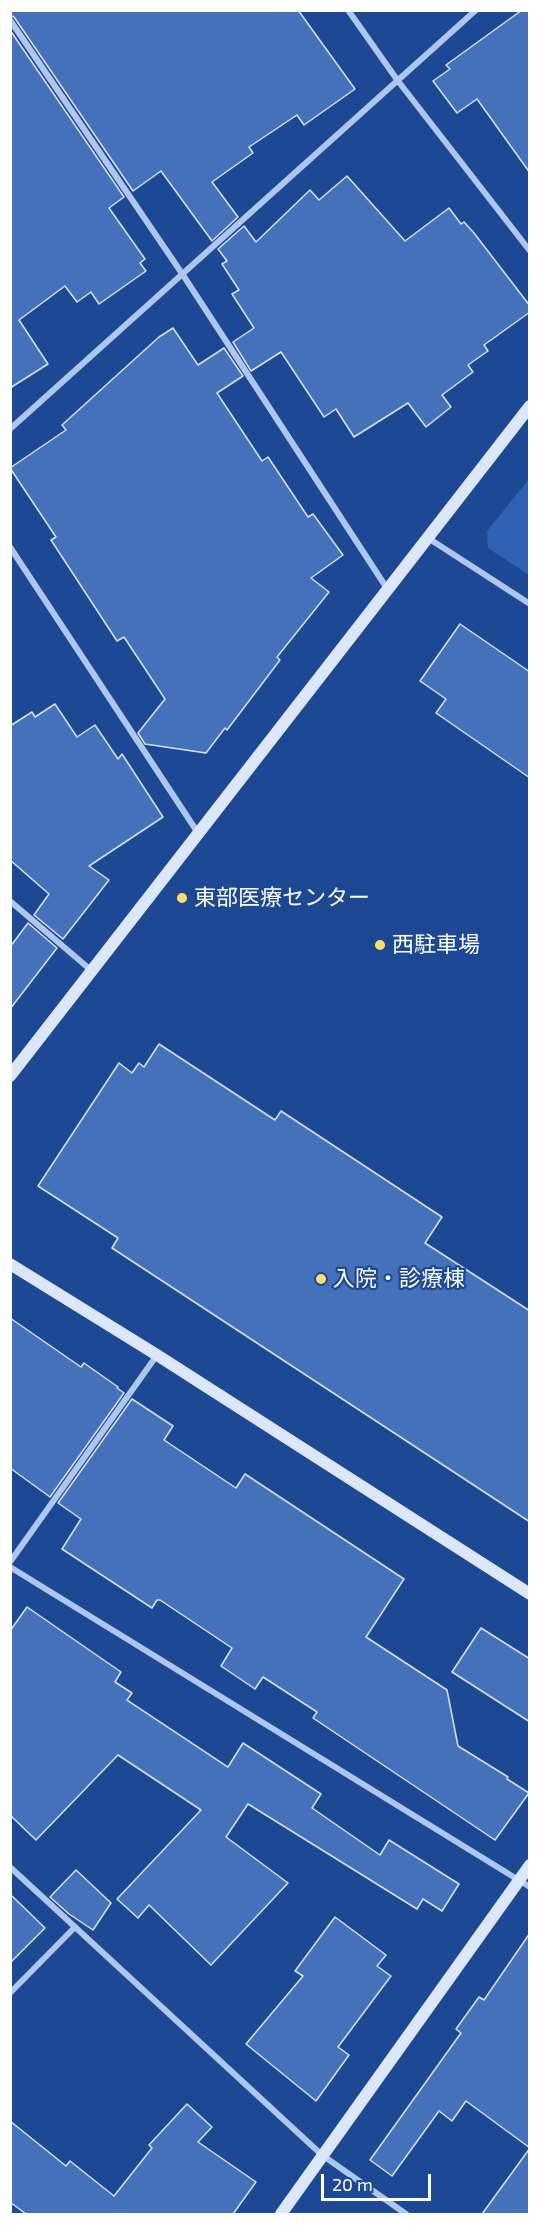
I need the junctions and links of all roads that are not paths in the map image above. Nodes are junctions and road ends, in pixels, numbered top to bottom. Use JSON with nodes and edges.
{"nodes":[{"id":1,"x":348,"y":10,"type":"edge"},
{"id":2,"x":476,"y":10,"type":"edge"},
{"id":3,"x":10,"y":20,"type":"edge"},
{"id":4,"x":398,"y":81,"type":"junction"},
{"id":5,"x":530,"y":251,"type":"edge"},
{"id":6,"x":183,"y":276,"type":"junction"},
{"id":7,"x":530,"y":406,"type":"edge"},
{"id":8,"x":10,"y":429,"type":"edge"},
{"id":9,"x":428,"y":538,"type":"junction"},
{"id":10,"x":10,"y":547,"type":"edge"},
{"id":11,"x":388,"y":590,"type":"junction"},
{"id":12,"x":530,"y":604,"type":"edge"},
{"id":13,"x":198,"y":834,"type":"junction"},
{"id":14,"x":10,"y":901,"type":"edge"},
{"id":15,"x":92,"y":971,"type":"junction"},
{"id":16,"x":10,"y":1076,"type":"edge"},
{"id":17,"x":10,"y":1263,"type":"edge"},
{"id":18,"x":157,"y":1354,"type":"junction"},
{"id":19,"x":10,"y":1562,"type":"edge"},
{"id":20,"x":10,"y":1567,"type":"edge"},
{"id":21,"x":530,"y":1594,"type":"edge"},
{"id":22,"x":530,"y":1865,"type":"edge"},
{"id":23,"x":10,"y":1867,"type":"edge"},
{"id":24,"x":524,"y":1884,"type":"edge"},
{"id":25,"x":75,"y":1927,"type":"junction"},
{"id":26,"x":10,"y":1993,"type":"edge"},
{"id":27,"x":322,"y":2155,"type":"junction"},
{"id":28,"x":281,"y":2214,"type":"edge"},
{"id":29,"x":406,"y":2214,"type":"edge"}],
"edges":[{"from":1,"to":4,"type":"street"},
{"from":2,"to":4,"type":"street"},
{"from":3,"to":6,"type":"street"},
{"from":4,"to":5,"type":"street"},
{"from":4,"to":6,"type":"street"},
{"from":6,"to":8,"type":"street"},
{"from":6,"to":11,"type":"street"},
{"from":7,"to":9,"type":"street"},
{"from":9,"to":11,"type":"street"},
{"from":9,"to":12,"type":"street"},
{"from":10,"to":13,"type":"street"},
{"from":11,"to":13,"type":"street"},
{"from":13,"to":15,"type":"street"},
{"from":14,"to":15,"type":"street"},
{"from":15,"to":16,"type":"street"},
{"from":17,"to":18,"type":"street"},
{"from":18,"to":19,"type":"street"},
{"from":18,"to":21,"type":"street"},
{"from":20,"to":24,"type":"street"},
{"from":22,"to":24,"type":"street"},
{"from":23,"to":25,"type":"street"},
{"from":24,"to":27,"type":"street"},
{"from":25,"to":26,"type":"street"},
{"from":25,"to":27,"type":"street"},
{"from":27,"to":28,"type":"street"},
{"from":27,"to":29,"type":"street"}]}
